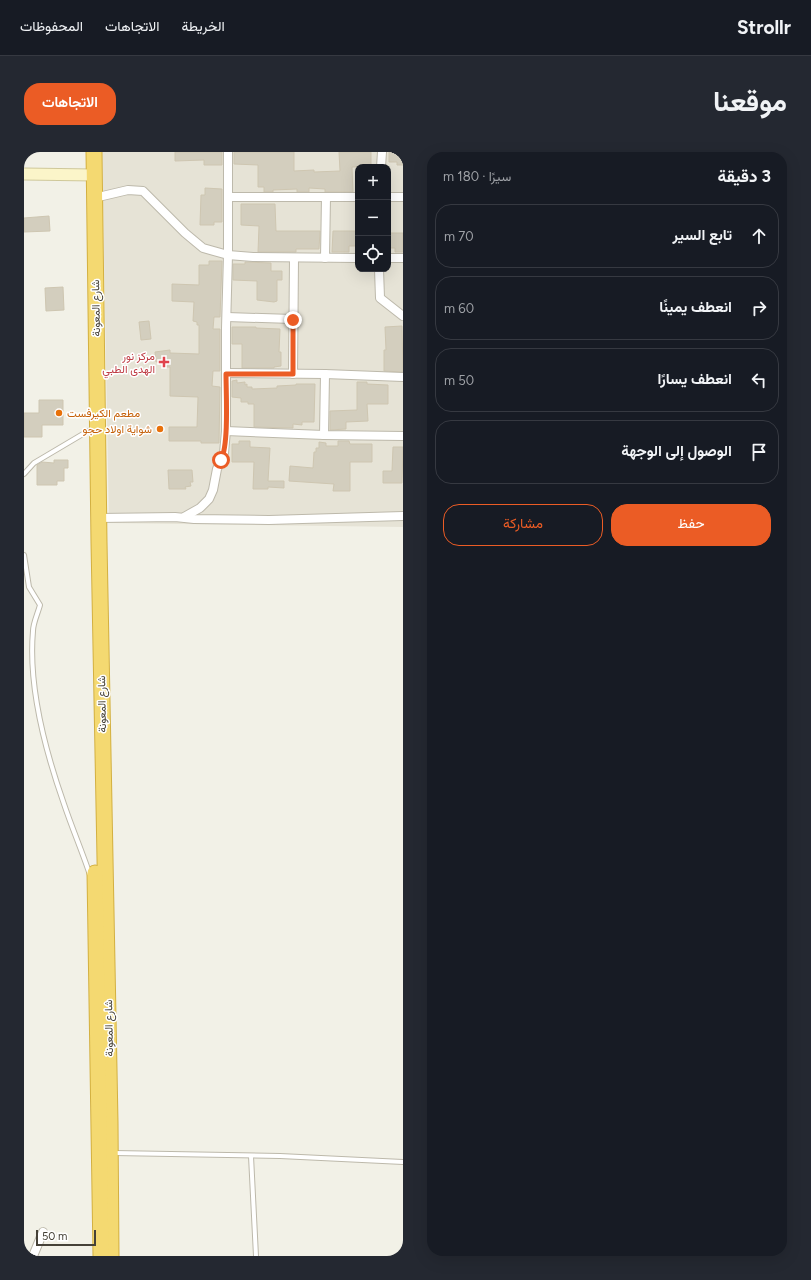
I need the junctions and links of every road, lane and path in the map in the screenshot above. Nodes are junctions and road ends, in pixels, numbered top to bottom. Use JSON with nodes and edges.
{"nodes":[{"id":1,"x":85,"y":152,"type":"edge"},
{"id":2,"x":94,"y":152,"type":"edge"},
{"id":3,"x":228,"y":152,"type":"edge"},
{"id":4,"x":382,"y":152,"type":"edge"},
{"id":5,"x":382,"y":164,"type":"edge"},
{"id":6,"x":24,"y":174,"type":"edge"},
{"id":7,"x":90,"y":175,"type":"junction"},
{"id":8,"x":229,"y":197,"type":"junction"},
{"id":9,"x":326,"y":197,"type":"junction"},
{"id":10,"x":355,"y":197,"type":"edge"},
{"id":11,"x":391,"y":197,"type":"edge"},
{"id":12,"x":403,"y":197,"type":"edge"},
{"id":13,"x":94,"y":198,"type":"junction"},
{"id":14,"x":228,"y":255,"type":"junction"},
{"id":15,"x":294,"y":258,"type":"junction"},
{"id":16,"x":325,"y":258,"type":"junction"},
{"id":17,"x":355,"y":258,"type":"edge"},
{"id":18,"x":391,"y":258,"type":"edge"},
{"id":19,"x":403,"y":258,"type":"edge"},
{"id":20,"x":379,"y":272,"type":"edge"},
{"id":21,"x":403,"y":316,"type":"edge"},
{"id":22,"x":226,"y":317,"type":"junction"},
{"id":23,"x":293,"y":320,"type":"junction"},
{"id":24,"x":226,"y":374,"type":"junction"},
{"id":25,"x":293,"y":374,"type":"junction"},
{"id":26,"x":325,"y":374,"type":"junction"},
{"id":27,"x":403,"y":377,"type":"edge"},
{"id":28,"x":88,"y":431,"type":"junction"},
{"id":29,"x":226,"y":431,"type":"junction"},
{"id":30,"x":324,"y":435,"type":"junction"},
{"id":31,"x":403,"y":436,"type":"edge"},
{"id":32,"x":24,"y":474,"type":"edge"},
{"id":33,"x":403,"y":516,"type":"edge"},
{"id":34,"x":184,"y":517,"type":"junction"},
{"id":35,"x":99,"y":518,"type":"junction"},
{"id":36,"x":24,"y":555,"type":"edge"},
{"id":37,"x":95,"y":891,"type":"junction"},
{"id":38,"x":111,"y":1153,"type":"junction"},
{"id":39,"x":251,"y":1156,"type":"junction"},
{"id":40,"x":403,"y":1162,"type":"edge"},
{"id":41,"x":43,"y":1232,"type":"dead end"},
{"id":42,"x":34,"y":1256,"type":"edge"},
{"id":43,"x":101,"y":1256,"type":"edge"},
{"id":44,"x":111,"y":1256,"type":"edge"},
{"id":45,"x":256,"y":1256,"type":"edge"}],
"edges":[{"from":1,"to":7,"type":"highway","name":"شارع المعونة"},
{"from":2,"to":7,"type":"highway","name":"شارع المعونة"},
{"from":3,"to":8,"type":"street"},
{"from":4,"to":5,"type":"street"},
{"from":6,"to":7,"type":"street"},
{"from":7,"to":13,"type":"highway","name":"شارع المعونة"},
{"from":7,"to":28,"type":"highway","name":"شارع المعونة"},
{"from":8,"to":9,"type":"street"},
{"from":8,"to":14,"type":"street"},
{"from":9,"to":10,"type":"street"},
{"from":9,"to":16,"type":"street"},
{"from":11,"to":12,"type":"street"},
{"from":13,"to":14,"type":"street"},
{"from":13,"to":35,"type":"highway","name":"شارع المعونة"},
{"from":14,"to":15,"type":"street"},
{"from":14,"to":22,"type":"street"},
{"from":15,"to":16,"type":"street"},
{"from":15,"to":23,"type":"street"},
{"from":16,"to":17,"type":"street"},
{"from":18,"to":19,"type":"street"},
{"from":20,"to":21,"type":"street"},
{"from":22,"to":23,"type":"street"},
{"from":22,"to":24,"type":"street"},
{"from":23,"to":25,"type":"street"},
{"from":24,"to":25,"type":"street"},
{"from":24,"to":29,"type":"street"},
{"from":25,"to":26,"type":"street"},
{"from":26,"to":27,"type":"street"},
{"from":26,"to":30,"type":"street"},
{"from":28,"to":32,"type":"lane"},
{"from":28,"to":37,"type":"highway","name":"شارع المعونة"},
{"from":29,"to":30,"type":"street"},
{"from":29,"to":34,"type":"street"},
{"from":30,"to":31,"type":"street"},
{"from":33,"to":34,"type":"street"},
{"from":34,"to":35,"type":"street"},
{"from":35,"to":38,"type":"highway","name":"شارع المعونة"},
{"from":36,"to":37,"type":"lane"},
{"from":37,"to":43,"type":"highway","name":"شارع المعونة"},
{"from":38,"to":39,"type":"lane"},
{"from":38,"to":44,"type":"highway","name":"شارع المعونة"},
{"from":39,"to":40,"type":"lane"},
{"from":39,"to":45,"type":"lane"},
{"from":41,"to":42,"type":"street"}]}
